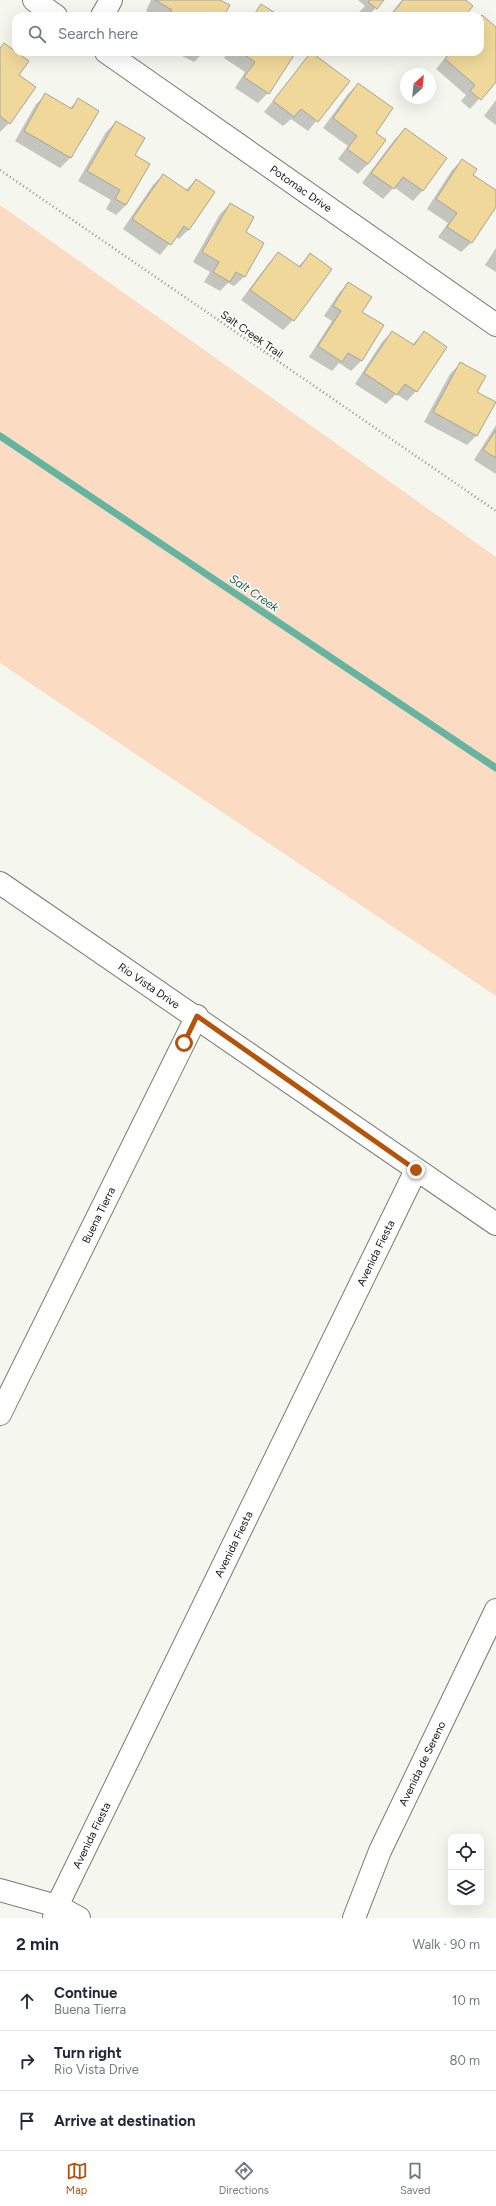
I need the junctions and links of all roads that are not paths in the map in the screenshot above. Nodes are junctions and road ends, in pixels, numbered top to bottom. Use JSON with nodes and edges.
{"nodes":[{"id":1,"x":34,"y":0,"type":"edge"},
{"id":2,"x":111,"y":0,"type":"edge"},
{"id":3,"x":50,"y":12,"type":"edge"},
{"id":4,"x":104,"y":12,"type":"edge"},
{"id":5,"x":112,"y":56,"type":"edge"},
{"id":6,"x":496,"y":325,"type":"edge"},
{"id":7,"x":0,"y":883,"type":"edge"},
{"id":8,"x":197,"y":1016,"type":"junction"},
{"id":9,"x":416,"y":1170,"type":"junction"},
{"id":10,"x":496,"y":1224,"type":"edge"},
{"id":11,"x":0,"y":1414,"type":"edge"},
{"id":12,"x":496,"y":1610,"type":"edge"},
{"id":13,"x":0,"y":1890,"type":"edge"},
{"id":14,"x":56,"y":1912,"type":"edge"},
{"id":15,"x":79,"y":1918,"type":"edge"},
{"id":16,"x":354,"y":1918,"type":"edge"}],
"edges":[{"from":1,"to":3,"type":"street"},
{"from":2,"to":4,"type":"street"},
{"from":5,"to":6,"type":"street","name":"Potomac Drive"},
{"from":7,"to":8,"type":"street","name":"Rio Vista Drive"},
{"from":8,"to":9,"type":"street","name":"Rio Vista Drive"},
{"from":8,"to":11,"type":"street","name":"Buena Tierra"},
{"from":9,"to":10,"type":"street","name":"Rio Vista Drive"},
{"from":9,"to":14,"type":"street","name":"Avenida Fiesta"},
{"from":12,"to":16,"type":"street","name":"Avenida de Sereno"},
{"from":13,"to":14,"type":"street"},
{"from":14,"to":15,"type":"street"}]}
